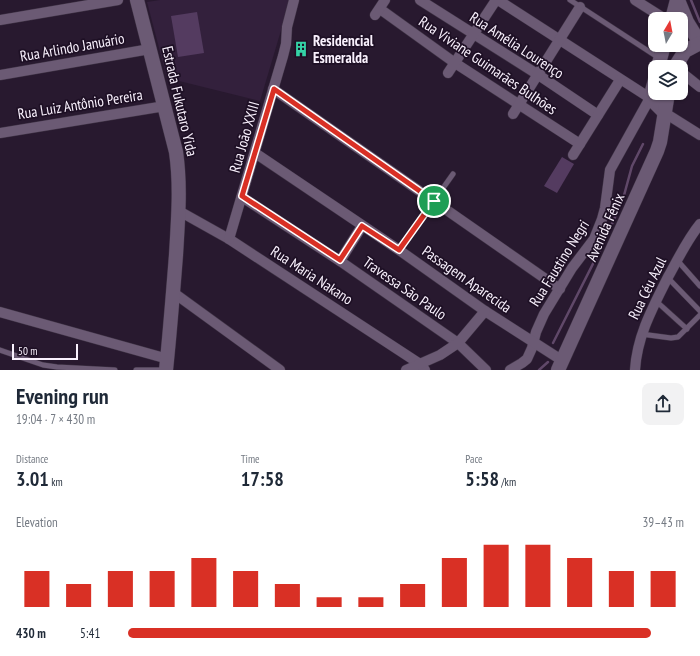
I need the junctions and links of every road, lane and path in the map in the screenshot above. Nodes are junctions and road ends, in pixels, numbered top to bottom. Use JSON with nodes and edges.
{"nodes":[{"id":1,"x":118,"y":0,"type":"edge"},
{"id":2,"x":138,"y":0,"type":"edge"},
{"id":3,"x":294,"y":0,"type":"edge"},
{"id":4,"x":300,"y":0,"type":"edge"},
{"id":5,"x":420,"y":0,"type":"edge"},
{"id":6,"x":570,"y":0,"type":"edge"},
{"id":7,"x":635,"y":0,"type":"edge"},
{"id":8,"x":678,"y":0,"type":"edge"},
{"id":9,"x":500,"y":1,"type":"edge"},
{"id":10,"x":380,"y":6,"type":"edge"},
{"id":11,"x":580,"y":7,"type":"junction"},
{"id":12,"x":654,"y":12,"type":"edge"},
{"id":13,"x":674,"y":12,"type":"edge"},
{"id":14,"x":0,"y":20,"type":"edge"},
{"id":15,"x":474,"y":34,"type":"junction"},
{"id":16,"x":559,"y":40,"type":"junction"},
{"id":17,"x":700,"y":43,"type":"edge"},
{"id":18,"x":286,"y":44,"type":"junction"},
{"id":19,"x":688,"y":47,"type":"edge"},
{"id":20,"x":150,"y":49,"type":"junction"},
{"id":21,"x":655,"y":60,"type":"edge"},
{"id":22,"x":455,"y":63,"type":"junction"},
{"id":23,"x":448,"y":74,"type":"dead end"},
{"id":24,"x":537,"y":74,"type":"junction"},
{"id":25,"x":0,"y":75,"type":"edge"},
{"id":26,"x":688,"y":78,"type":"edge"},
{"id":27,"x":620,"y":80,"type":"junction"},
{"id":28,"x":700,"y":87,"type":"edge"},
{"id":29,"x":274,"y":89,"type":"junction"},
{"id":30,"x":648,"y":97,"type":"edge"},
{"id":31,"x":649,"y":100,"type":"edge"},
{"id":32,"x":652,"y":100,"type":"edge"},
{"id":33,"x":667,"y":100,"type":"edge"},
{"id":34,"x":518,"y":104,"type":"junction"},
{"id":35,"x":165,"y":106,"type":"junction"},
{"id":36,"x":513,"y":114,"type":"dead end"},
{"id":37,"x":665,"y":114,"type":"junction"},
{"id":38,"x":598,"y":115,"type":"junction"},
{"id":39,"x":0,"y":133,"type":"edge"},
{"id":40,"x":700,"y":134,"type":"edge"},
{"id":41,"x":580,"y":144,"type":"junction"},
{"id":42,"x":255,"y":153,"type":"junction"},
{"id":43,"x":573,"y":155,"type":"dead end"},
{"id":44,"x":453,"y":174,"type":"dead end"},
{"id":45,"x":242,"y":196,"type":"junction"},
{"id":46,"x":434,"y":201,"type":"junction"},
{"id":47,"x":179,"y":211,"type":"junction"},
{"id":48,"x":700,"y":224,"type":"edge"},
{"id":49,"x":362,"y":226,"type":"junction"},
{"id":50,"x":229,"y":239,"type":"junction"},
{"id":51,"x":399,"y":250,"type":"junction"},
{"id":52,"x":340,"y":260,"type":"junction"},
{"id":53,"x":677,"y":260,"type":"junction"},
{"id":54,"x":668,"y":278,"type":"junction"},
{"id":55,"x":700,"y":286,"type":"edge"},
{"id":56,"x":560,"y":289,"type":"junction"},
{"id":57,"x":174,"y":293,"type":"junction"},
{"id":58,"x":656,"y":301,"type":"junction"},
{"id":59,"x":485,"y":311,"type":"junction"},
{"id":60,"x":700,"y":311,"type":"edge"},
{"id":61,"x":0,"y":312,"type":"edge"},
{"id":62,"x":700,"y":315,"type":"edge"},
{"id":63,"x":687,"y":329,"type":"junction"},
{"id":64,"x":641,"y":334,"type":"junction"},
{"id":65,"x":533,"y":342,"type":"junction"},
{"id":66,"x":458,"y":343,"type":"junction"},
{"id":67,"x":0,"y":350,"type":"edge"},
{"id":68,"x":560,"y":365,"type":"edge"},
{"id":69,"x":167,"y":366,"type":"edge"},
{"id":70,"x":422,"y":367,"type":"edge"},
{"id":71,"x":115,"y":370,"type":"edge"},
{"id":72,"x":136,"y":370,"type":"edge"},
{"id":73,"x":280,"y":370,"type":"edge"},
{"id":74,"x":406,"y":370,"type":"edge"},
{"id":75,"x":486,"y":370,"type":"edge"},
{"id":76,"x":510,"y":370,"type":"edge"},
{"id":77,"x":635,"y":370,"type":"edge"}],
"edges":[{"from":1,"to":14,"type":"street"},
{"from":2,"to":20,"type":"street","name":"Estrada Fukutaro Yida"},
{"from":3,"to":18,"type":"street","name":"Rua João XXIII"},
{"from":4,"to":18,"type":"street","name":"Rua João XXIII"},
{"from":5,"to":15,"type":"street","name":"Rua Amélia Lourenço"},
{"from":6,"to":11,"type":"lane"},
{"from":7,"to":12,"type":"street"},
{"from":8,"to":13,"type":"street"},
{"from":8,"to":17,"type":"street"},
{"from":9,"to":15,"type":"street"},
{"from":9,"to":16,"type":"street"},
{"from":10,"to":22,"type":"street","name":"Rua Viviane Guimarães Bulhões"},
{"from":11,"to":16,"type":"street"},
{"from":11,"to":21,"type":"lane"},
{"from":15,"to":22,"type":"street"},
{"from":15,"to":24,"type":"street","name":"Rua Amélia Lourenço"},
{"from":16,"to":24,"type":"street"},
{"from":16,"to":27,"type":"street"},
{"from":17,"to":19,"type":"street"},
{"from":18,"to":29,"type":"street","name":"Rua João XXIII"},
{"from":20,"to":25,"type":"street","name":"Rua Arlindo Januário"},
{"from":20,"to":35,"type":"street","name":"Estrada Fukutaro Yida"},
{"from":22,"to":23,"type":"street"},
{"from":22,"to":34,"type":"street","name":"Rua Viviane Guimarães Bulhões"},
{"from":24,"to":34,"type":"street"},
{"from":24,"to":38,"type":"street","name":"Rua Amélia Lourenço"},
{"from":26,"to":28,"type":"street"},
{"from":27,"to":30,"type":"street"},
{"from":27,"to":38,"type":"street"},
{"from":29,"to":42,"type":"street","name":"Rua João XXIII"},
{"from":29,"to":46,"type":"street"},
{"from":31,"to":56,"type":"street","name":"Rua Faustino Negri"},
{"from":32,"to":37,"type":"street"},
{"from":33,"to":37,"type":"street","name":"Avenida Fênix"},
{"from":34,"to":36,"type":"street"},
{"from":34,"to":41,"type":"street","name":"Rua Viviane Guimarães Bulhões"},
{"from":35,"to":39,"type":"street","name":"Rua Luiz Antônio Pereira"},
{"from":35,"to":47,"type":"street","name":"Estrada Fukutaro Yida"},
{"from":37,"to":40,"type":"street"},
{"from":37,"to":68,"type":"street","name":"Avenida Fênix"},
{"from":38,"to":41,"type":"street"},
{"from":41,"to":43,"type":"street"},
{"from":42,"to":45,"type":"street","name":"Rua João XXIII"},
{"from":42,"to":49,"type":"street","name":"Passagem Aparecida"},
{"from":44,"to":46,"type":"lane"},
{"from":45,"to":50,"type":"street","name":"Rua João XXIII"},
{"from":45,"to":52,"type":"street","name":"Travessa São Paulo"},
{"from":46,"to":51,"type":"lane"},
{"from":46,"to":56,"type":"street"},
{"from":47,"to":50,"type":"street","name":"Rua Maria Nakano"},
{"from":47,"to":57,"type":"street","name":"Estrada Fukutaro Yida"},
{"from":48,"to":53,"type":"street","name":"Rua Céu Azul"},
{"from":49,"to":51,"type":"street","name":"Passagem Aparecida"},
{"from":49,"to":52,"type":"street"},
{"from":50,"to":70,"type":"street","name":"Rua Maria Nakano"},
{"from":51,"to":59,"type":"street","name":"Passagem Aparecida"},
{"from":52,"to":66,"type":"street","name":"Travessa São Paulo"},
{"from":53,"to":54,"type":"street","name":"Rua Céu Azul"},
{"from":53,"to":55,"type":"lane"},
{"from":54,"to":58,"type":"street","name":"Rua Céu Azul"},
{"from":54,"to":60,"type":"lane"},
{"from":56,"to":65,"type":"street","name":"Rua Faustino Negri"},
{"from":57,"to":69,"type":"street","name":"Estrada Fukutaro Yida"},
{"from":57,"to":73,"type":"street"},
{"from":58,"to":63,"type":"lane"},
{"from":58,"to":64,"type":"street","name":"Rua Céu Azul"},
{"from":59,"to":65,"type":"street","name":"Passagem Aparecida"},
{"from":59,"to":66,"type":"street"},
{"from":61,"to":69,"type":"street"},
{"from":62,"to":63,"type":"lane"},
{"from":63,"to":64,"type":"lane"},
{"from":64,"to":77,"type":"street","name":"Rua Céu Azul"},
{"from":65,"to":68,"type":"street","name":"Passagem Aparecida"},
{"from":65,"to":76,"type":"street","name":"Rua Faustino Negri"},
{"from":66,"to":70,"type":"street"},
{"from":66,"to":75,"type":"street","name":"Travessa São Paulo"},
{"from":67,"to":71,"type":"lane"},
{"from":69,"to":72,"type":"lane"},
{"from":70,"to":74,"type":"street"}]}
